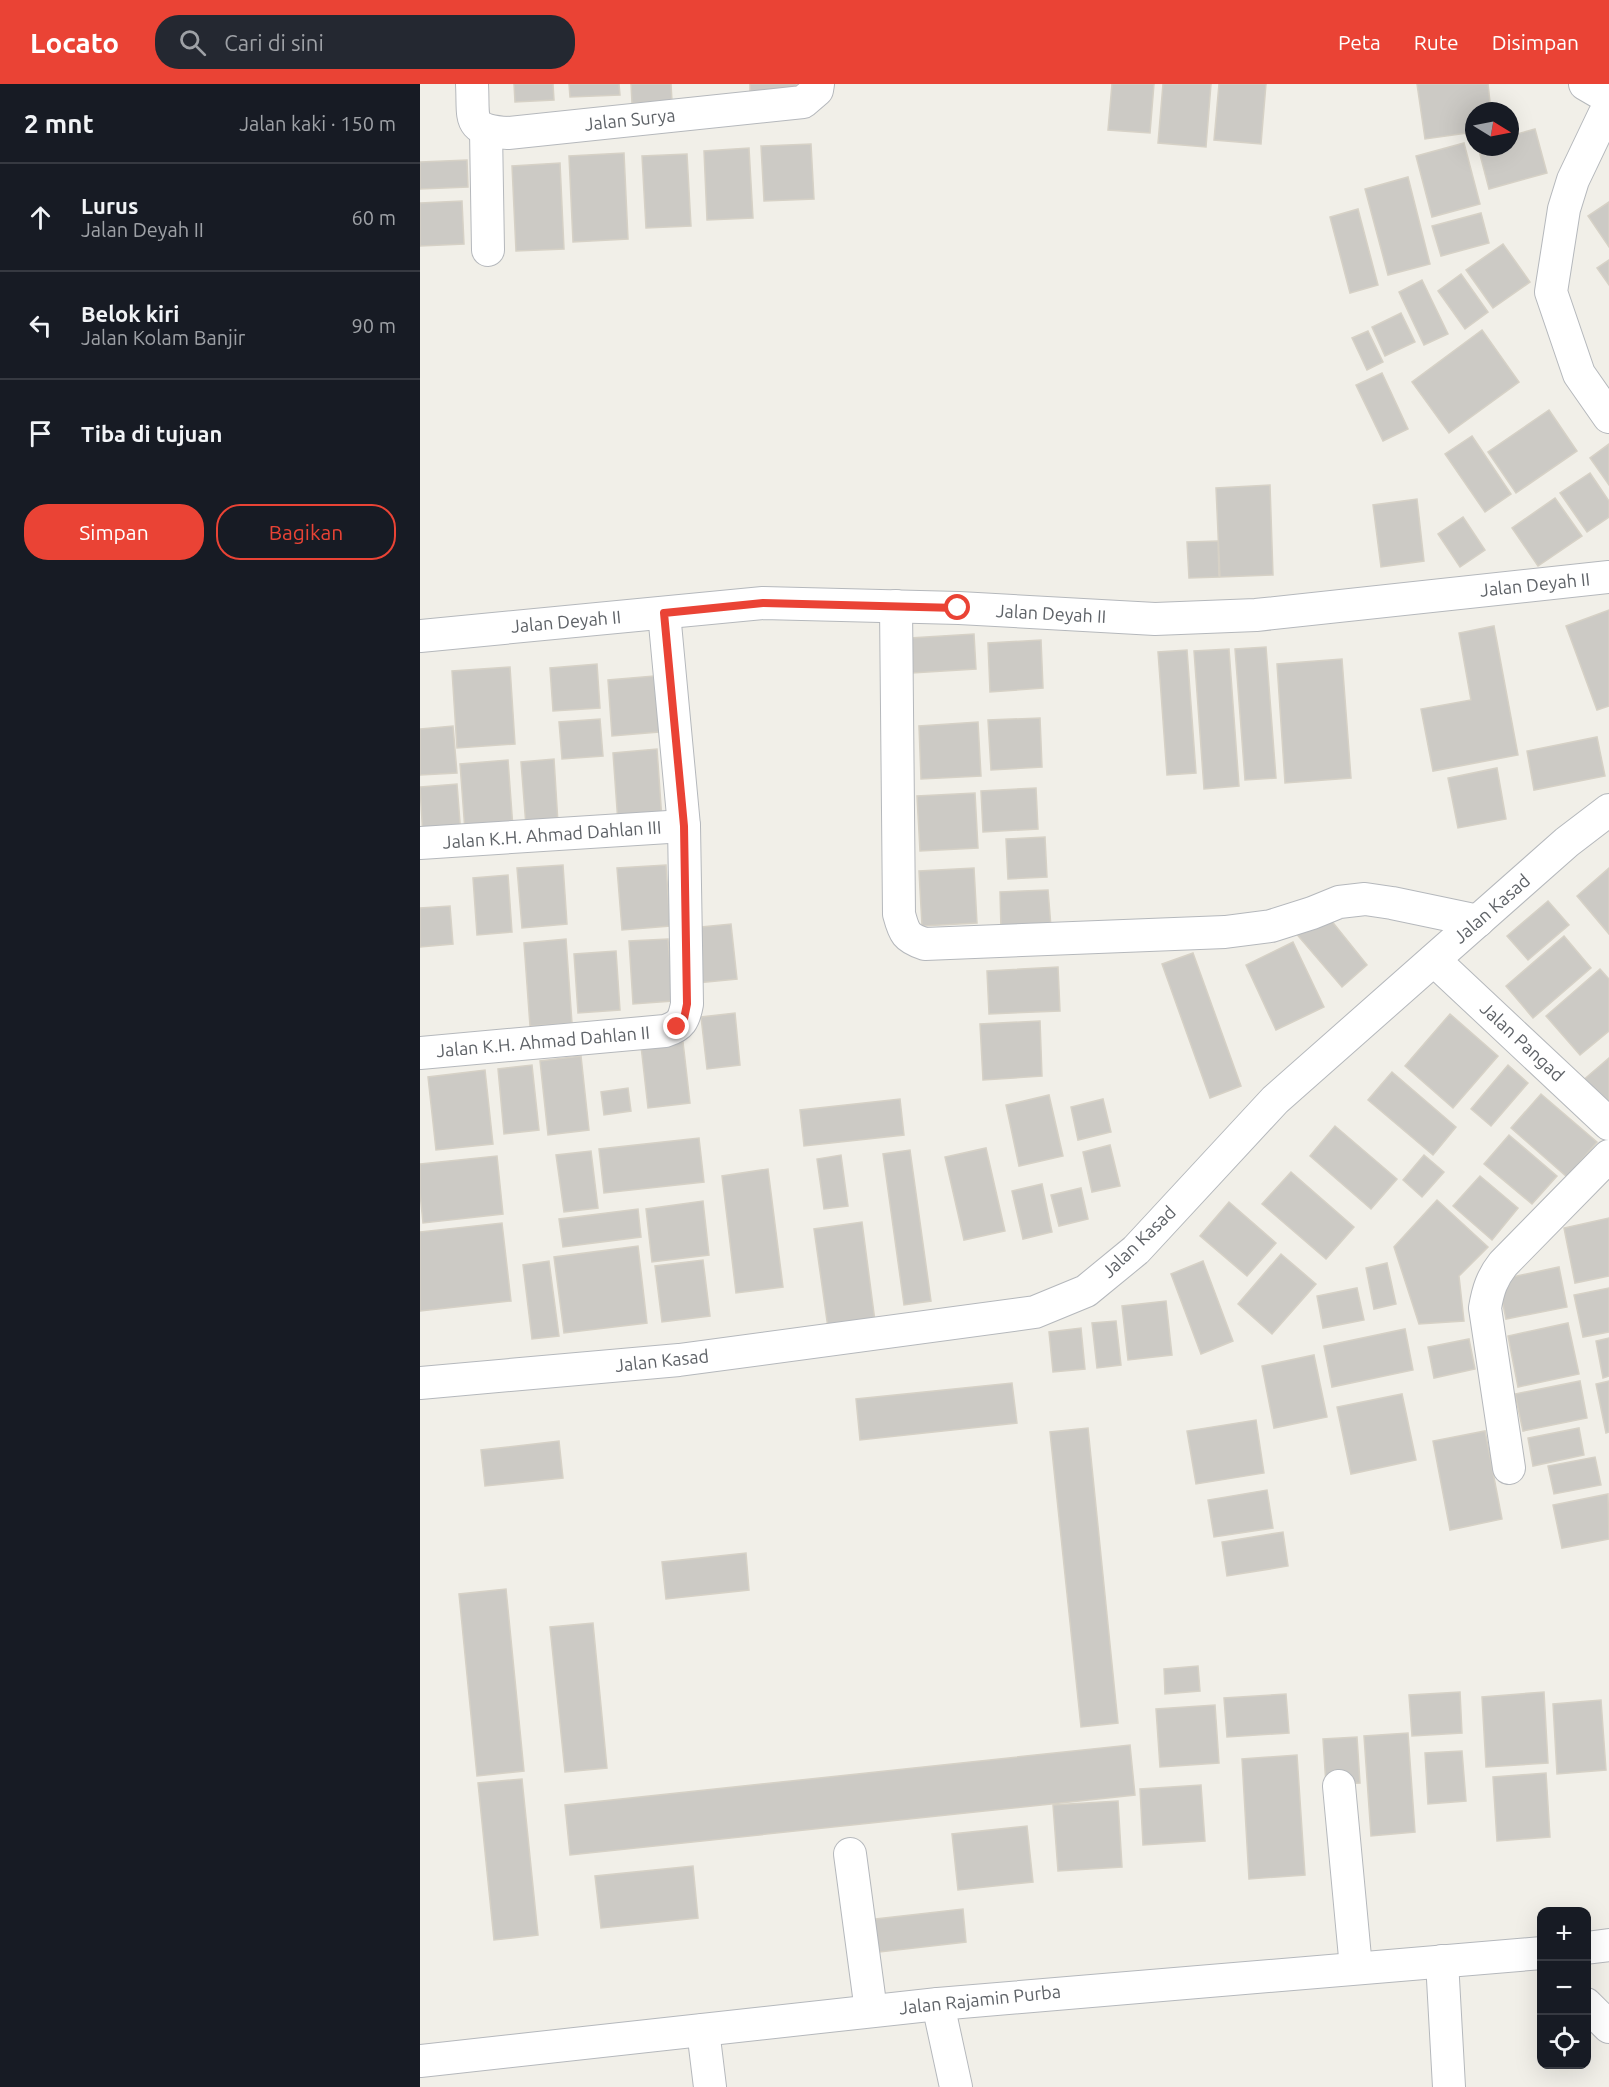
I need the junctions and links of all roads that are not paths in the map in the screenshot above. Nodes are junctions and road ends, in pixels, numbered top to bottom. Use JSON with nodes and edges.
{"nodes":[{"id":1,"x":472,"y":84,"type":"edge"},
{"id":2,"x":818,"y":84,"type":"edge"},
{"id":3,"x":1585,"y":84,"type":"edge"},
{"id":4,"x":1609,"y":98,"type":"edge"},
{"id":5,"x":1609,"y":109,"type":"edge"},
{"id":6,"x":486,"y":131,"type":"junction"},
{"id":7,"x":488,"y":250,"type":"dead end"},
{"id":8,"x":1607,"y":408,"type":"edge"},
{"id":9,"x":1609,"y":577,"type":"edge"},
{"id":10,"x":896,"y":606,"type":"junction"},
{"id":11,"x":664,"y":613,"type":"junction"},
{"id":12,"x":420,"y":636,"type":"edge"},
{"id":13,"x":1609,"y":810,"type":"edge"},
{"id":14,"x":684,"y":826,"type":"junction"},
{"id":15,"x":420,"y":843,"type":"edge"},
{"id":16,"x":1478,"y":921,"type":"junction"},
{"id":17,"x":1434,"y":960,"type":"junction"},
{"id":18,"x":420,"y":1053,"type":"edge"},
{"id":19,"x":1609,"y":1124,"type":"edge"},
{"id":20,"x":1609,"y":1156,"type":"edge"},
{"id":21,"x":420,"y":1383,"type":"edge"},
{"id":22,"x":1509,"y":1468,"type":"dead end"},
{"id":23,"x":1339,"y":1786,"type":"dead end"},
{"id":24,"x":850,"y":1854,"type":"dead end"},
{"id":25,"x":1609,"y":1946,"type":"edge"},
{"id":26,"x":1591,"y":1948,"type":"edge"},
{"id":27,"x":1537,"y":1955,"type":"edge"},
{"id":28,"x":1442,"y":1960,"type":"junction"},
{"id":29,"x":1356,"y":1968,"type":"junction"},
{"id":30,"x":938,"y":2004,"type":"junction"},
{"id":31,"x":1591,"y":2008,"type":"edge"},
{"id":32,"x":872,"y":2011,"type":"junction"},
{"id":33,"x":1609,"y":2027,"type":"edge"},
{"id":34,"x":704,"y":2030,"type":"junction"},
{"id":35,"x":420,"y":2061,"type":"edge"},
{"id":36,"x":710,"y":2087,"type":"edge"},
{"id":37,"x":956,"y":2087,"type":"edge"},
{"id":38,"x":1449,"y":2087,"type":"edge"}],
"edges":[{"from":1,"to":6,"type":"street"},
{"from":2,"to":6,"type":"street","name":"Jalan Surya"},
{"from":3,"to":4,"type":"street"},
{"from":5,"to":8,"type":"street"},
{"from":6,"to":7,"type":"street"},
{"from":9,"to":10,"type":"street","name":"Jalan Deyah II"},
{"from":10,"to":11,"type":"street","name":"Jalan Deyah II"},
{"from":10,"to":16,"type":"street"},
{"from":11,"to":12,"type":"street","name":"Jalan Deyah II"},
{"from":11,"to":14,"type":"street"},
{"from":13,"to":16,"type":"street","name":"Jalan Kasad"},
{"from":14,"to":15,"type":"street","name":"Jalan K.H. Ahmad Dahlan III"},
{"from":14,"to":18,"type":"street","name":"Jalan K.H. Ahmad Dahlan II"},
{"from":16,"to":17,"type":"street","name":"Jalan Kasad"},
{"from":17,"to":19,"type":"street","name":"Jalan Pangad"},
{"from":17,"to":21,"type":"street","name":"Jalan Kasad"},
{"from":20,"to":22,"type":"street"},
{"from":23,"to":29,"type":"street"},
{"from":24,"to":32,"type":"street"},
{"from":25,"to":26,"type":"street"},
{"from":27,"to":28,"type":"street","name":"Jalan Rajamin Purba"},
{"from":28,"to":29,"type":"street","name":"Jalan Rajamin Purba"},
{"from":28,"to":38,"type":"street"},
{"from":29,"to":30,"type":"street","name":"Jalan Rajamin Purba"},
{"from":30,"to":32,"type":"street","name":"Jalan Rajamin Purba"},
{"from":30,"to":37,"type":"street"},
{"from":31,"to":33,"type":"street"},
{"from":32,"to":34,"type":"street","name":"Jalan Rajamin Purba"},
{"from":34,"to":35,"type":"street","name":"Jalan Rajamin Purba"},
{"from":34,"to":36,"type":"street"}]}
